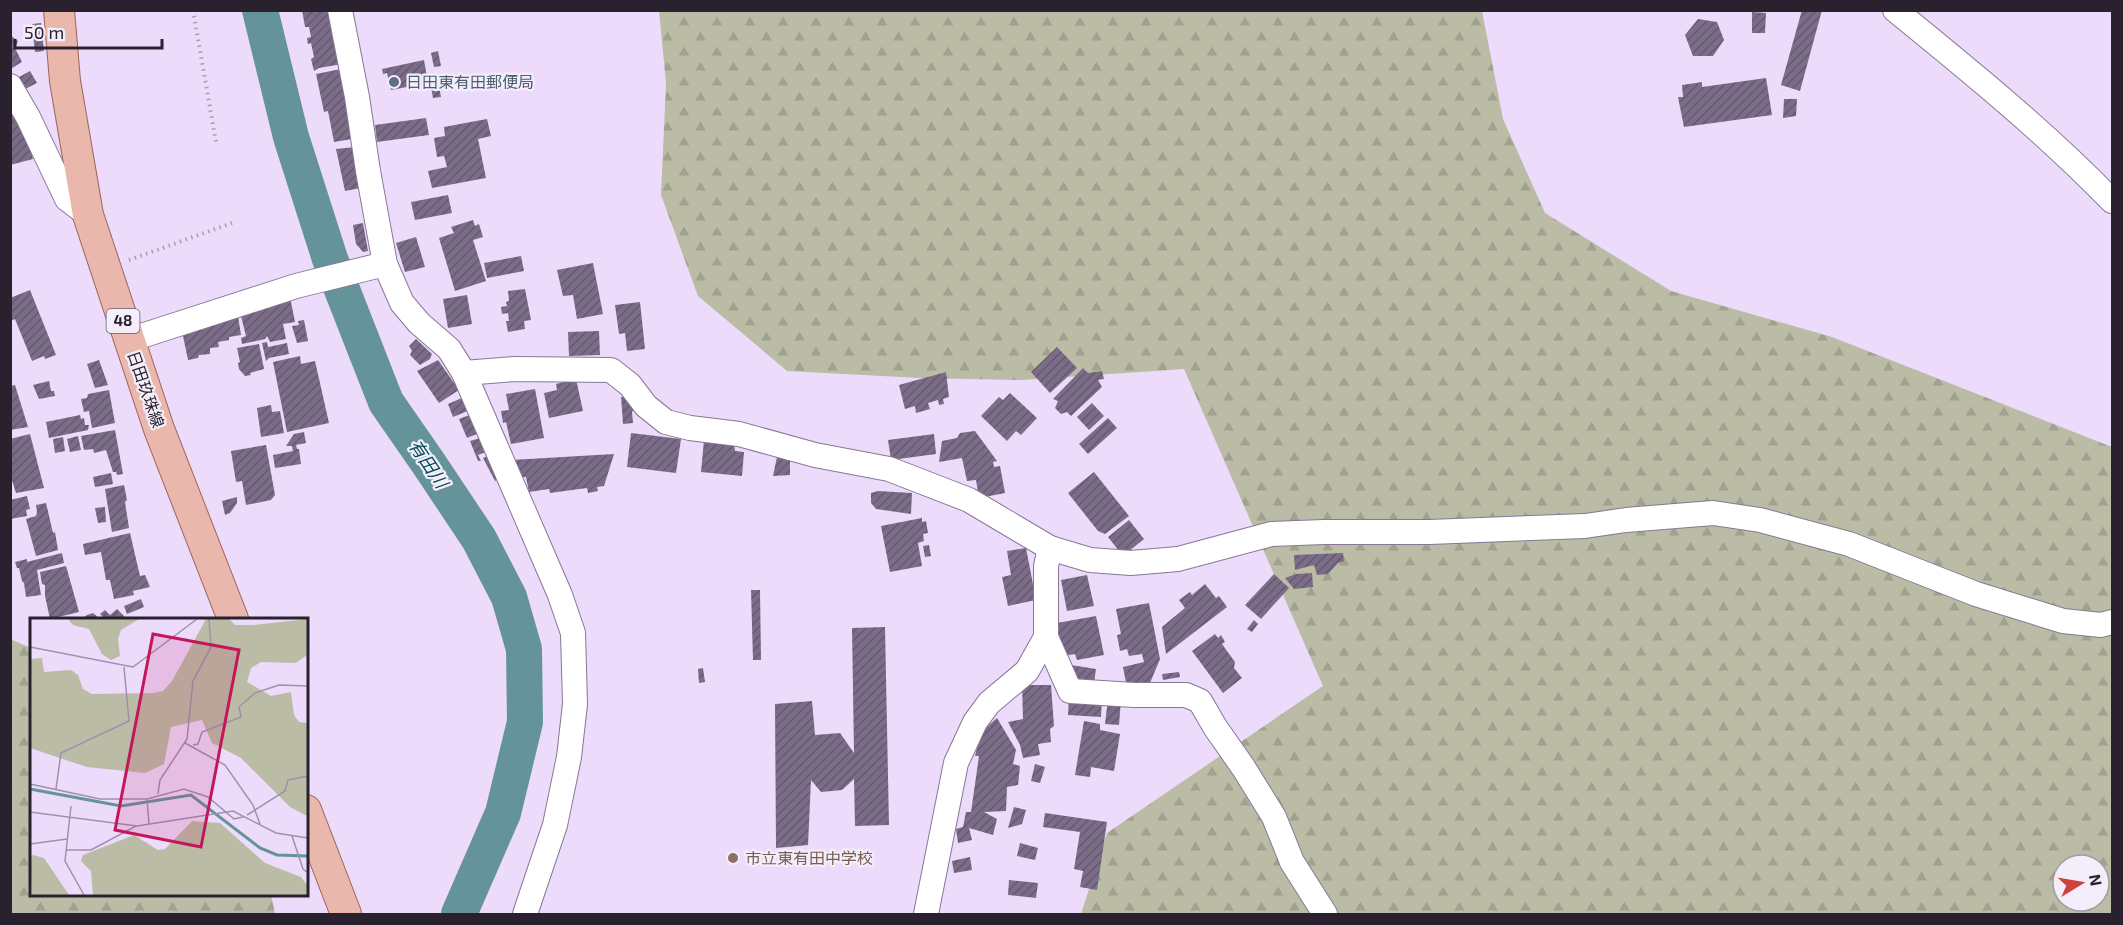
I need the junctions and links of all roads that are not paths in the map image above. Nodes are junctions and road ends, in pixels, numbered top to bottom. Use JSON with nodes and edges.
{"nodes":[{"id":1,"x":59,"y":10,"type":"edge"},
{"id":2,"x":340,"y":10,"type":"edge"},
{"id":3,"x":1895,"y":10,"type":"edge"},
{"id":4,"x":10,"y":86,"type":"edge"},
{"id":5,"x":2112,"y":201,"type":"edge"},
{"id":6,"x":88,"y":215,"type":"junction"},
{"id":7,"x":385,"y":264,"type":"junction"},
{"id":8,"x":129,"y":340,"type":"junction"},
{"id":9,"x":464,"y":373,"type":"junction"},
{"id":10,"x":1050,"y":548,"type":"junction"},
{"id":11,"x":233,"y":618,"type":"edge"},
{"id":12,"x":2112,"y":622,"type":"edge"},
{"id":13,"x":1046,"y":637,"type":"junction"},
{"id":14,"x":308,"y":815,"type":"edge"},
{"id":15,"x":341,"y":903,"type":"edge"},
{"id":16,"x":525,"y":915,"type":"edge"},
{"id":17,"x":926,"y":915,"type":"edge"},
{"id":18,"x":1325,"y":915,"type":"edge"}],
"edges":[{"from":1,"to":6,"type":"main road","name":"日田玖珠線","number":"48"},
{"from":2,"to":7,"type":"street"},
{"from":3,"to":5,"type":"street"},
{"from":4,"to":6,"type":"street"},
{"from":6,"to":8,"type":"main road","name":"日田玖珠線","number":"48"},
{"from":7,"to":8,"type":"street"},
{"from":7,"to":9,"type":"street"},
{"from":8,"to":11,"type":"main road","name":"日田玖珠線","number":"48"},
{"from":9,"to":10,"type":"street"},
{"from":9,"to":16,"type":"street"},
{"from":10,"to":12,"type":"street"},
{"from":10,"to":13,"type":"street"},
{"from":13,"to":17,"type":"street"},
{"from":13,"to":18,"type":"street"},
{"from":14,"to":15,"type":"main road"}]}
